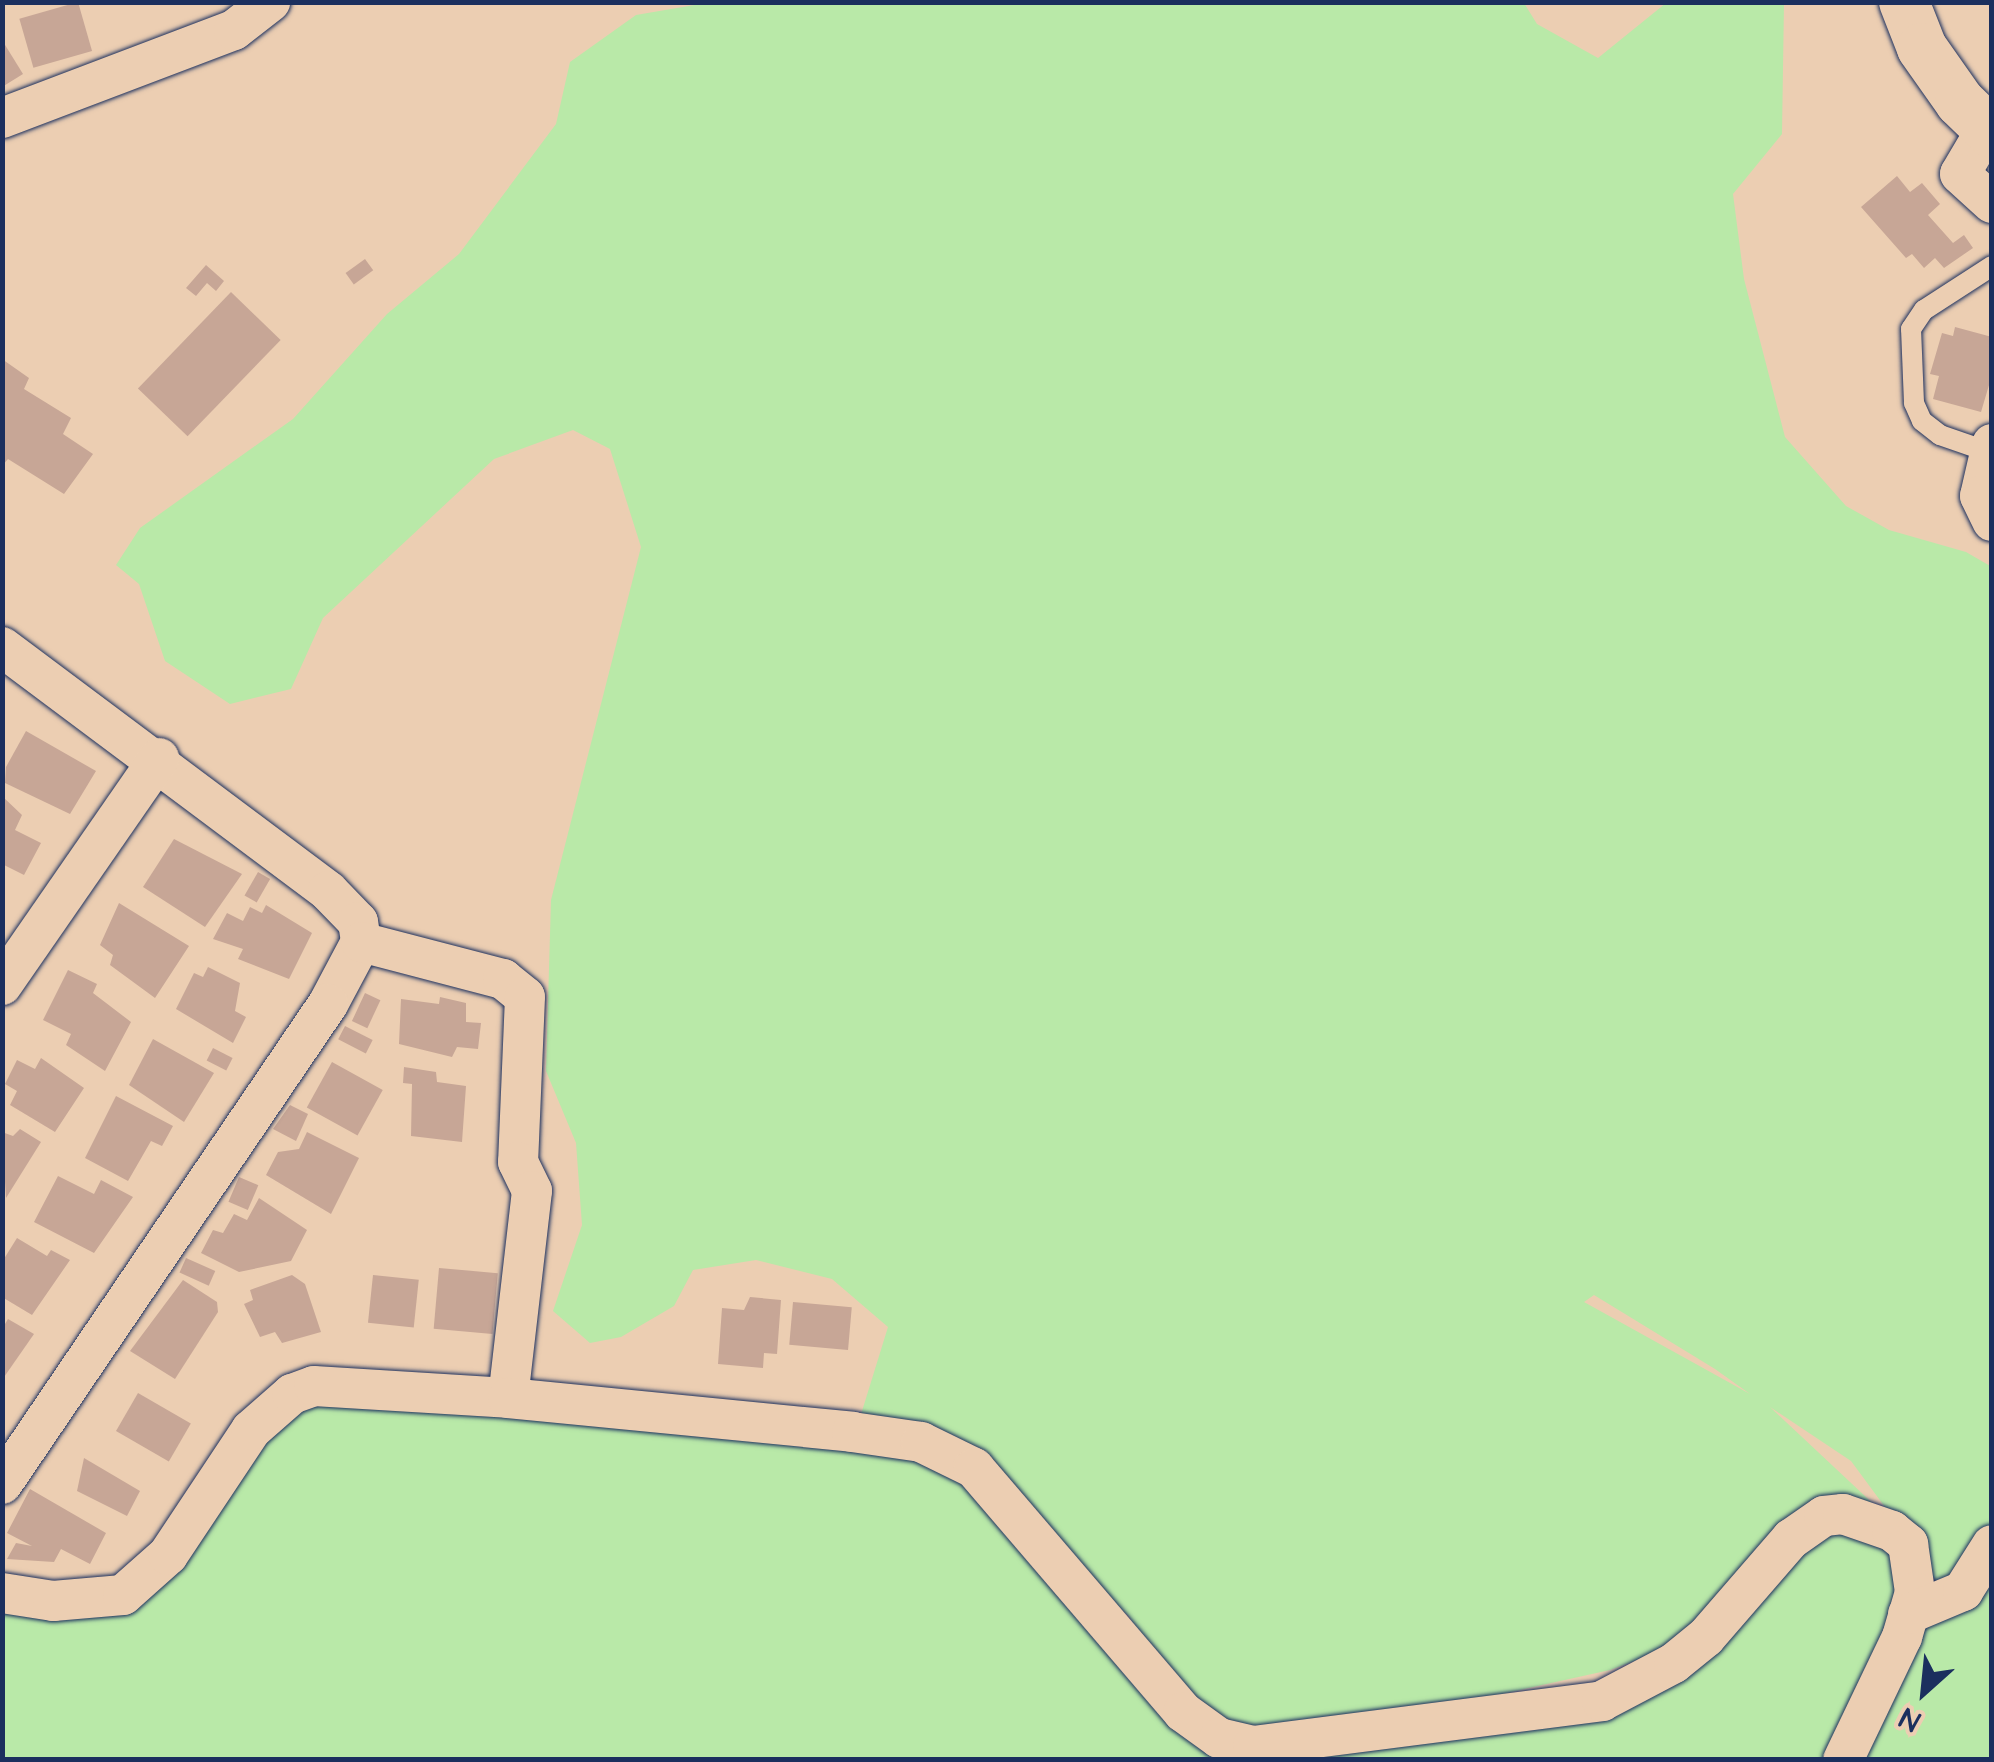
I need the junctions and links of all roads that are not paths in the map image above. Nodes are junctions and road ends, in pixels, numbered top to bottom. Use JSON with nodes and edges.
{"nodes":[{"id":1,"x":270,"y":2,"type":"edge"},
{"id":2,"x":1904,"y":2,"type":"edge"},
{"id":3,"x":2,"y":118,"type":"edge"},
{"id":4,"x":1989,"y":131,"type":"edge"},
{"id":5,"x":1992,"y":203,"type":"edge"},
{"id":6,"x":1992,"y":266,"type":"edge"},
{"id":7,"x":1990,"y":448,"type":"edge"},
{"id":8,"x":1992,"y":521,"type":"edge"},
{"id":9,"x":2,"y":647,"type":"edge"},
{"id":10,"x":159,"y":758,"type":"junction"},
{"id":11,"x":362,"y":942,"type":"junction"},
{"id":12,"x":2,"y":985,"type":"edge"},
{"id":13,"x":508,"y":1398,"type":"junction"},
{"id":14,"x":2,"y":1484,"type":"edge"},
{"id":15,"x":1992,"y":1545,"type":"edge"},
{"id":16,"x":2,"y":1593,"type":"edge"},
{"id":17,"x":1908,"y":1614,"type":"junction"},
{"id":18,"x":1843,"y":1760,"type":"edge"}],
"edges":[{"from":1,"to":3,"type":"street"},
{"from":2,"to":4,"type":"street"},
{"from":4,"to":5,"type":"street"},
{"from":6,"to":7,"type":"lane"},
{"from":7,"to":8,"type":"street"},
{"from":9,"to":10,"type":"street"},
{"from":10,"to":11,"type":"street"},
{"from":10,"to":12,"type":"street"},
{"from":11,"to":13,"type":"street"},
{"from":11,"to":14,"type":"street"},
{"from":13,"to":16,"type":"street"},
{"from":13,"to":17,"type":"street"},
{"from":15,"to":17,"type":"street"},
{"from":17,"to":18,"type":"street"}]}
